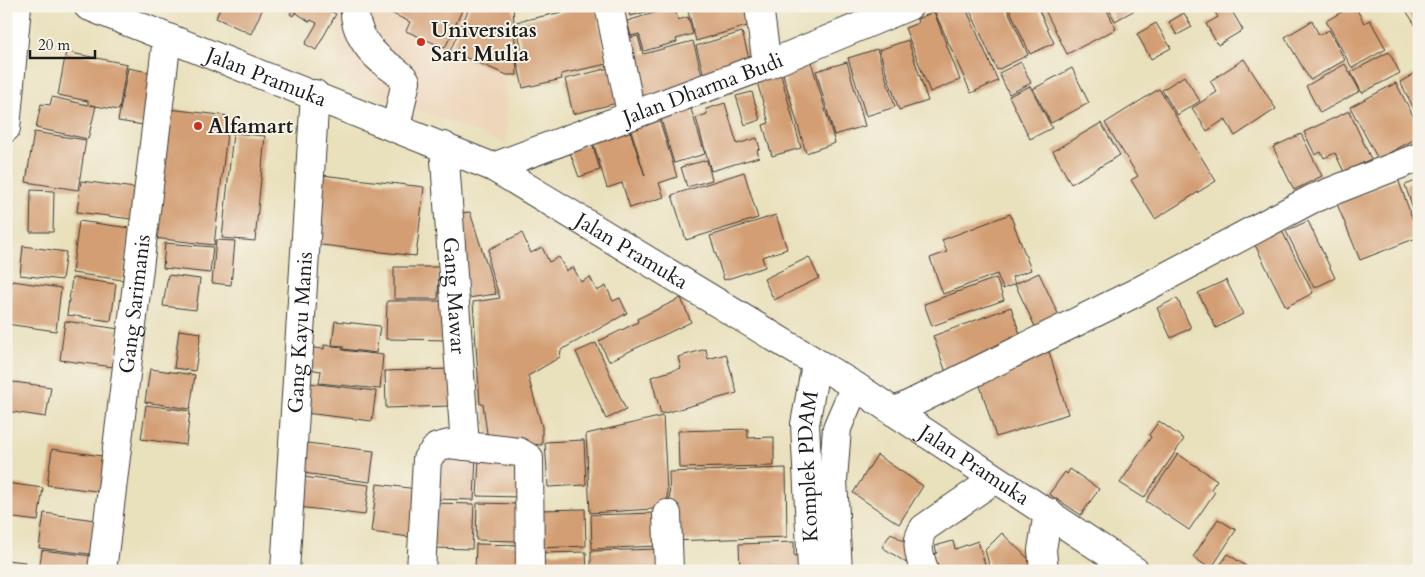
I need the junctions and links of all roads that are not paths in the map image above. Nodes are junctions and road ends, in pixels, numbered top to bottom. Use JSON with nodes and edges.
{"nodes":[{"id":1,"x":17,"y":6,"type":"edge"},
{"id":2,"x":88,"y":6,"type":"edge"},
{"id":3,"x":355,"y":6,"type":"edge"},
{"id":4,"x":609,"y":6,"type":"edge"},
{"id":5,"x":759,"y":6,"type":"edge"},
{"id":6,"x":909,"y":6,"type":"edge"},
{"id":7,"x":167,"y":38,"type":"junction"},
{"id":8,"x":767,"y":64,"type":"junction"},
{"id":9,"x":315,"y":94,"type":"junction"},
{"id":10,"x":631,"y":114,"type":"junction"},
{"id":11,"x":396,"y":127,"type":"junction"},
{"id":12,"x":6,"y":128,"type":"edge"},
{"id":13,"x":444,"y":146,"type":"junction"},
{"id":14,"x":1419,"y":157,"type":"edge"},
{"id":15,"x":493,"y":167,"type":"junction"},
{"id":16,"x":816,"y":364,"type":"junction"},
{"id":17,"x":855,"y":386,"type":"junction"},
{"id":18,"x":894,"y":412,"type":"junction"},
{"id":19,"x":805,"y":424,"type":"junction"},
{"id":20,"x":837,"y":428,"type":"junction"},
{"id":21,"x":465,"y":446,"type":"junction"},
{"id":22,"x":995,"y":478,"type":"junction"},
{"id":23,"x":1048,"y":512,"type":"junction"},
{"id":24,"x":667,"y":514,"type":"dead end"},
{"id":25,"x":102,"y":571,"type":"edge"},
{"id":26,"x":285,"y":571,"type":"edge"},
{"id":27,"x":421,"y":571,"type":"edge"},
{"id":28,"x":530,"y":571,"type":"edge"},
{"id":29,"x":669,"y":571,"type":"edge"},
{"id":30,"x":812,"y":571,"type":"edge"},
{"id":31,"x":838,"y":571,"type":"edge"},
{"id":32,"x":924,"y":571,"type":"edge"},
{"id":33,"x":1044,"y":571,"type":"edge"},
{"id":34,"x":1135,"y":571,"type":"edge"}],
"edges":[{"from":1,"to":12,"type":"street"},
{"from":2,"to":7,"type":"street","name":"Jalan Pramuka"},
{"from":3,"to":11,"type":"street"},
{"from":4,"to":10,"type":"street"},
{"from":5,"to":8,"type":"street"},
{"from":6,"to":8,"type":"street","name":"Jalan Dharma Budi"},
{"from":7,"to":9,"type":"street","name":"Jalan Pramuka"},
{"from":7,"to":25,"type":"street","name":"Gang Sarimanis"},
{"from":8,"to":10,"type":"street","name":"Jalan Dharma Budi"},
{"from":9,"to":11,"type":"street","name":"Jalan Pramuka"},
{"from":9,"to":26,"type":"street","name":"Gang Kayu Manis"},
{"from":10,"to":15,"type":"street","name":"Jalan Dharma Budi"},
{"from":11,"to":13,"type":"street","name":"Jalan Pramuka"},
{"from":13,"to":15,"type":"street","name":"Jalan Pramuka"},
{"from":13,"to":21,"type":"street","name":"Gang Mawar"},
{"from":14,"to":18,"type":"street"},
{"from":15,"to":16,"type":"street","name":"Jalan Pramuka"},
{"from":16,"to":17,"type":"street","name":"Jalan Pramuka"},
{"from":16,"to":19,"type":"street","name":"Komplek PDAM"},
{"from":17,"to":18,"type":"street","name":"Jalan Pramuka"},
{"from":17,"to":20,"type":"street","name":"Komplek PDAM"},
{"from":18,"to":22,"type":"street","name":"Jalan Pramuka"},
{"from":19,"to":20,"type":"street"},
{"from":19,"to":30,"type":"street","name":"Komplek PDAM"},
{"from":20,"to":31,"type":"street","name":"Komplek PDAM"},
{"from":21,"to":27,"type":"street"},
{"from":21,"to":28,"type":"street"},
{"from":22,"to":23,"type":"street","name":"Jalan Pramuka"},
{"from":22,"to":32,"type":"street"},
{"from":23,"to":33,"type":"street"},
{"from":23,"to":34,"type":"street","name":"Jalan Pramuka"},
{"from":24,"to":29,"type":"street"}]}
